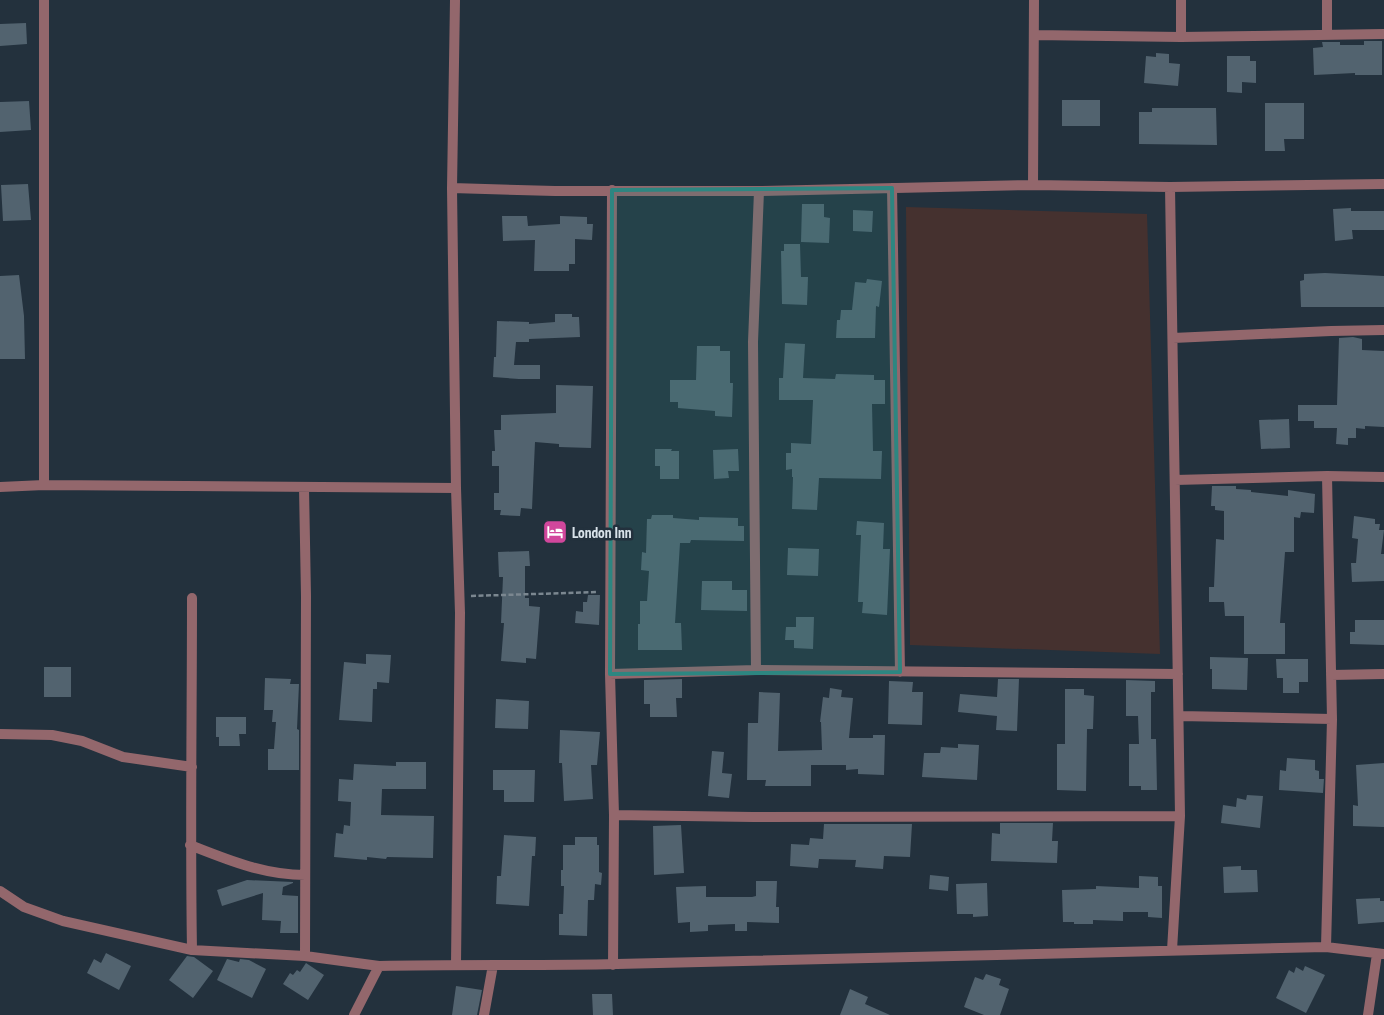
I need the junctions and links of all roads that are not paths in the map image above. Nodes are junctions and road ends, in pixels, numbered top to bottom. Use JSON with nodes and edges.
{"nodes":[{"id":1,"x":44,"y":0,"type":"edge"},
{"id":2,"x":455,"y":0,"type":"edge"},
{"id":3,"x":1034,"y":0,"type":"edge"},
{"id":4,"x":1181,"y":0,"type":"edge"},
{"id":5,"x":1327,"y":0,"type":"edge"},
{"id":6,"x":1327,"y":34,"type":"junction"},
{"id":7,"x":1384,"y":34,"type":"edge"},
{"id":8,"x":1034,"y":35,"type":"junction"},
{"id":9,"x":1181,"y":37,"type":"junction"},
{"id":10,"x":1384,"y":184,"type":"edge"},
{"id":11,"x":1033,"y":185,"type":"junction"},
{"id":12,"x":452,"y":188,"type":"junction"},
{"id":13,"x":892,"y":188,"type":"junction"},
{"id":14,"x":1170,"y":188,"type":"junction"},
{"id":15,"x":612,"y":190,"type":"junction"},
{"id":16,"x":758,"y":191,"type":"junction"},
{"id":17,"x":1384,"y":330,"type":"edge"},
{"id":18,"x":1172,"y":338,"type":"junction"},
{"id":19,"x":1327,"y":476,"type":"junction"},
{"id":20,"x":1384,"y":477,"type":"edge"},
{"id":21,"x":1175,"y":480,"type":"junction"},
{"id":22,"x":44,"y":485,"type":"junction"},
{"id":23,"x":0,"y":487,"type":"edge"},
{"id":24,"x":304,"y":488,"type":"junction"},
{"id":25,"x":456,"y":488,"type":"junction"},
{"id":26,"x":192,"y":598,"type":"dead end"},
{"id":27,"x":756,"y":670,"type":"junction"},
{"id":28,"x":900,"y":672,"type":"junction"},
{"id":29,"x":610,"y":674,"type":"junction"},
{"id":30,"x":1178,"y":674,"type":"junction"},
{"id":31,"x":1384,"y":674,"type":"edge"},
{"id":32,"x":1331,"y":675,"type":"junction"},
{"id":33,"x":1179,"y":716,"type":"junction"},
{"id":34,"x":1332,"y":719,"type":"junction"},
{"id":35,"x":0,"y":734,"type":"edge"},
{"id":36,"x":192,"y":767,"type":"junction"},
{"id":37,"x":614,"y":815,"type":"junction"},
{"id":38,"x":1180,"y":816,"type":"junction"},
{"id":39,"x":190,"y":844,"type":"junction"},
{"id":40,"x":305,"y":875,"type":"junction"},
{"id":41,"x":0,"y":891,"type":"edge"},
{"id":42,"x":1326,"y":947,"type":"junction"},
{"id":43,"x":192,"y":950,"type":"junction"},
{"id":44,"x":1172,"y":950,"type":"junction"},
{"id":45,"x":1380,"y":954,"type":"edge"},
{"id":46,"x":305,"y":956,"type":"junction"},
{"id":47,"x":456,"y":964,"type":"junction"},
{"id":48,"x":613,"y":964,"type":"junction"},
{"id":49,"x":493,"y":965,"type":"junction"},
{"id":50,"x":379,"y":966,"type":"junction"},
{"id":51,"x":354,"y":1015,"type":"edge"},
{"id":52,"x":484,"y":1015,"type":"edge"},
{"id":53,"x":1368,"y":1015,"type":"edge"}],
"edges":[{"from":1,"to":22,"type":"street"},
{"from":2,"to":12,"type":"street"},
{"from":3,"to":8,"type":"street"},
{"from":4,"to":9,"type":"street"},
{"from":5,"to":6,"type":"street"},
{"from":6,"to":7,"type":"street"},
{"from":6,"to":9,"type":"street"},
{"from":8,"to":9,"type":"street"},
{"from":8,"to":11,"type":"street"},
{"from":10,"to":14,"type":"street"},
{"from":11,"to":13,"type":"street"},
{"from":11,"to":14,"type":"street"},
{"from":12,"to":15,"type":"street"},
{"from":12,"to":25,"type":"street"},
{"from":13,"to":16,"type":"street"},
{"from":13,"to":28,"type":"street"},
{"from":14,"to":18,"type":"street"},
{"from":15,"to":16,"type":"street"},
{"from":15,"to":29,"type":"street"},
{"from":16,"to":27,"type":"street"},
{"from":17,"to":18,"type":"street"},
{"from":18,"to":21,"type":"street"},
{"from":19,"to":20,"type":"street"},
{"from":19,"to":21,"type":"street"},
{"from":19,"to":32,"type":"street"},
{"from":21,"to":30,"type":"street"},
{"from":22,"to":23,"type":"street"},
{"from":22,"to":24,"type":"street"},
{"from":24,"to":25,"type":"street"},
{"from":24,"to":40,"type":"street"},
{"from":25,"to":47,"type":"street"},
{"from":26,"to":36,"type":"street"},
{"from":27,"to":28,"type":"street"},
{"from":27,"to":29,"type":"street"},
{"from":28,"to":30,"type":"street"},
{"from":29,"to":37,"type":"street"},
{"from":30,"to":33,"type":"street"},
{"from":31,"to":32,"type":"street"},
{"from":32,"to":34,"type":"street"},
{"from":33,"to":34,"type":"street"},
{"from":33,"to":38,"type":"street"},
{"from":34,"to":42,"type":"street"},
{"from":35,"to":36,"type":"street"},
{"from":36,"to":39,"type":"street"},
{"from":37,"to":38,"type":"street"},
{"from":37,"to":48,"type":"street"},
{"from":38,"to":44,"type":"street"},
{"from":39,"to":40,"type":"street"},
{"from":39,"to":43,"type":"street"},
{"from":40,"to":46,"type":"street"},
{"from":41,"to":43,"type":"street"},
{"from":42,"to":44,"type":"street"},
{"from":42,"to":45,"type":"street"},
{"from":43,"to":46,"type":"street"},
{"from":44,"to":48,"type":"street"},
{"from":45,"to":53,"type":"street"},
{"from":46,"to":50,"type":"street"},
{"from":47,"to":49,"type":"street"},
{"from":47,"to":50,"type":"street"},
{"from":48,"to":49,"type":"street"},
{"from":49,"to":52,"type":"street"},
{"from":50,"to":51,"type":"street"}]}
